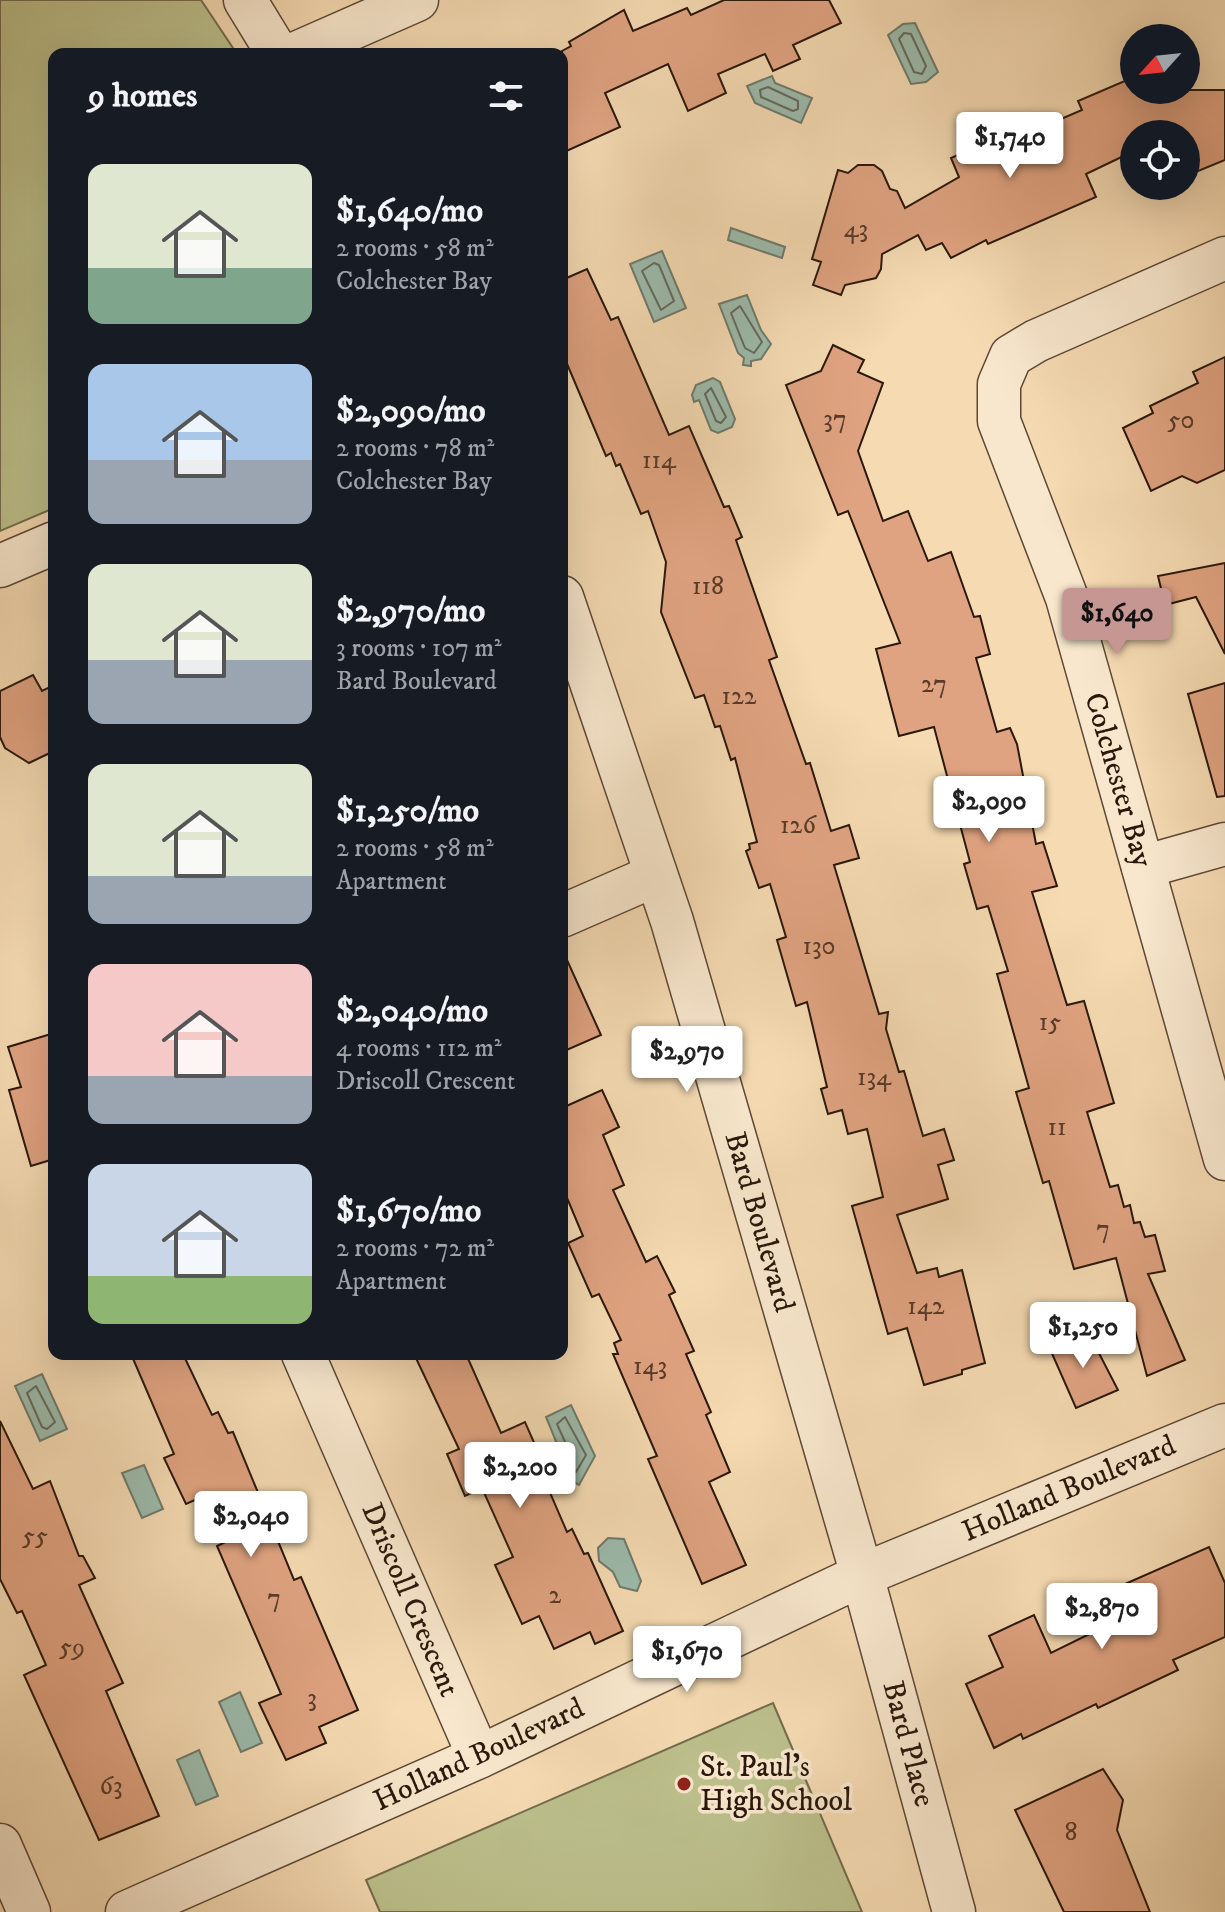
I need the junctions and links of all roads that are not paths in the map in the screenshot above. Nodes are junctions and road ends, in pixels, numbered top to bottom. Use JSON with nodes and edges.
{"nodes":[{"id":1,"x":245,"y":0,"type":"edge"},
{"id":2,"x":417,"y":0,"type":"edge"},
{"id":3,"x":274,"y":48,"type":"edge"},
{"id":4,"x":308,"y":48,"type":"edge"},
{"id":5,"x":1225,"y":258,"type":"edge"},
{"id":6,"x":48,"y":546,"type":"edge"},
{"id":7,"x":0,"y":566,"type":"edge"},
{"id":8,"x":568,"y":615,"type":"edge"},
{"id":9,"x":1225,"y":844,"type":"edge"},
{"id":10,"x":1143,"y":867,"type":"junction"},
{"id":11,"x":656,"y":875,"type":"junction"},
{"id":12,"x":568,"y":913,"type":"edge"},
{"id":13,"x":1225,"y":1159,"type":"edge"},
{"id":14,"x":306,"y":1360,"type":"edge"},
{"id":15,"x":1225,"y":1425,"type":"edge"},
{"id":16,"x":862,"y":1575,"type":"junction"},
{"id":17,"x":479,"y":1757,"type":"junction"},
{"id":18,"x":0,"y":1845,"type":"edge"},
{"id":19,"x":29,"y":1912,"type":"edge"},
{"id":20,"x":127,"y":1912,"type":"edge"},
{"id":21,"x":954,"y":1912,"type":"edge"}],
"edges":[{"from":1,"to":3,"type":"street"},
{"from":2,"to":4,"type":"street"},
{"from":5,"to":10,"type":"street","name":"Colchester Bay"},
{"from":6,"to":7,"type":"street"},
{"from":8,"to":11,"type":"street","name":"Bard Boulevard"},
{"from":9,"to":10,"type":"street"},
{"from":10,"to":13,"type":"street","name":"Colchester Bay"},
{"from":11,"to":12,"type":"street"},
{"from":11,"to":16,"type":"street","name":"Bard Boulevard"},
{"from":14,"to":17,"type":"street","name":"Driscoll Crescent"},
{"from":15,"to":16,"type":"street","name":"Holland Boulevard"},
{"from":16,"to":17,"type":"street","name":"Holland Boulevard"},
{"from":16,"to":21,"type":"street","name":"Bard Place"},
{"from":17,"to":20,"type":"street","name":"Holland Boulevard"},
{"from":18,"to":19,"type":"street"}]}
